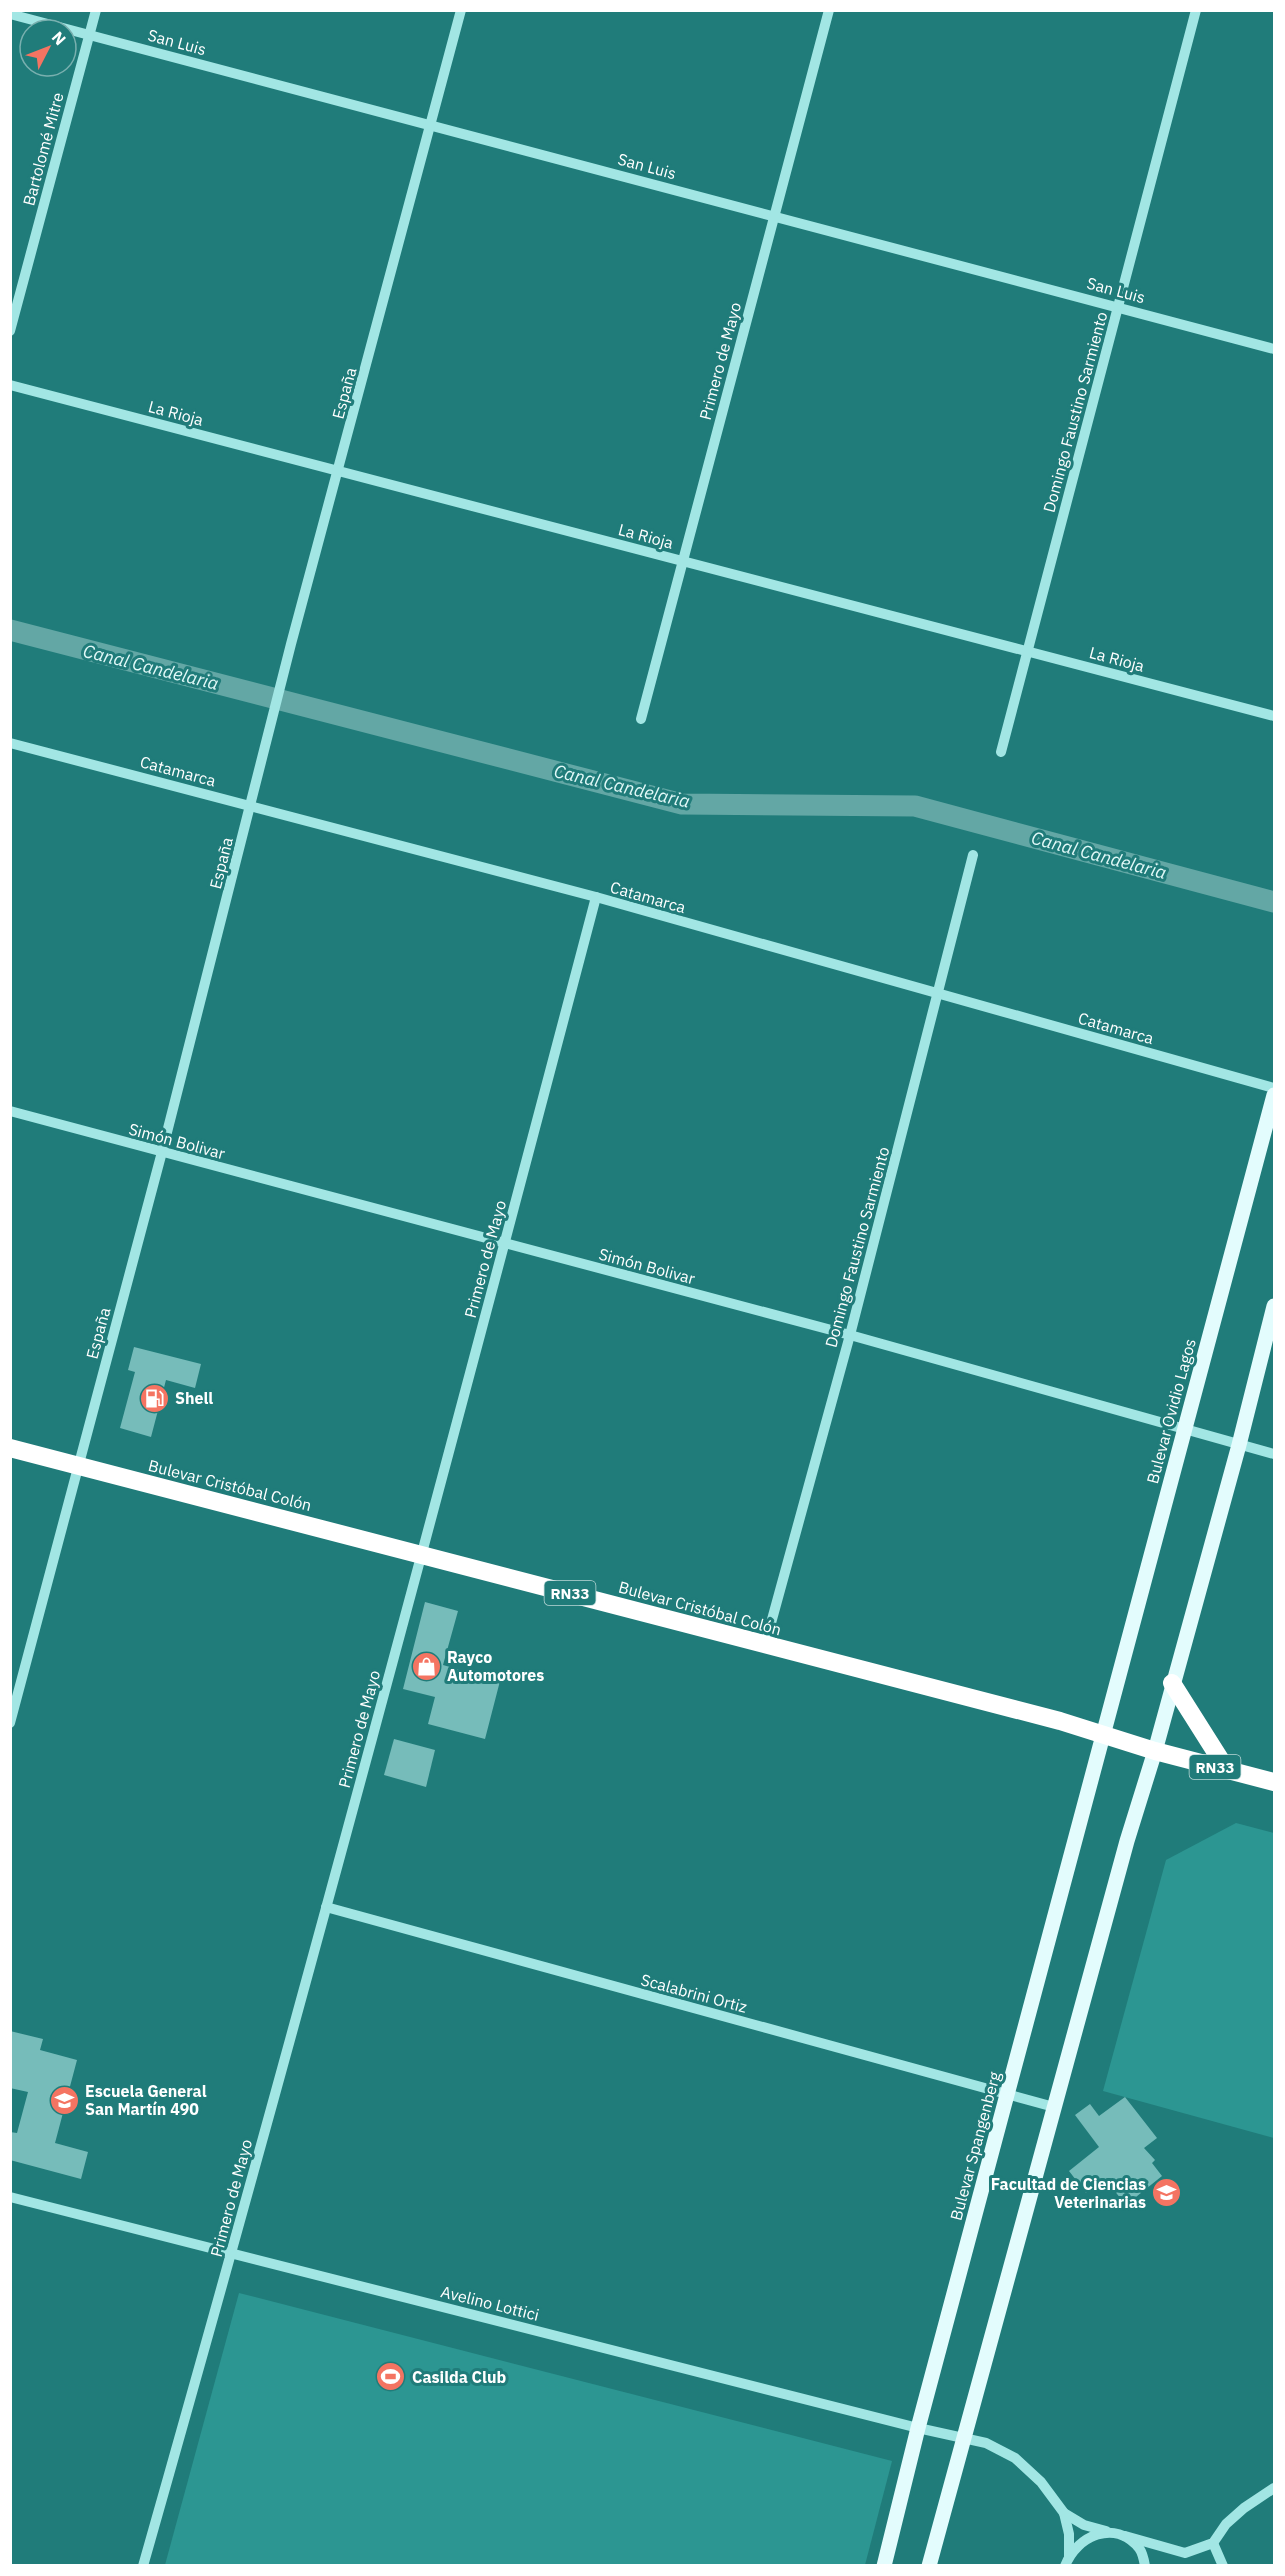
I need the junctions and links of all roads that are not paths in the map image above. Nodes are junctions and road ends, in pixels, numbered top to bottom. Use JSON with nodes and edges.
{"nodes":[{"id":1,"x":96,"y":10,"type":"edge"},
{"id":2,"x":461,"y":10,"type":"edge"},
{"id":3,"x":829,"y":10,"type":"edge"},
{"id":4,"x":1196,"y":10,"type":"edge"},
{"id":5,"x":10,"y":14,"type":"edge"},
{"id":6,"x":89,"y":35,"type":"junction"},
{"id":7,"x":430,"y":125,"type":"junction"},
{"id":8,"x":774,"y":216,"type":"junction"},
{"id":9,"x":1118,"y":306,"type":"junction"},
{"id":10,"x":10,"y":331,"type":"edge"},
{"id":11,"x":1275,"y":349,"type":"edge"},
{"id":12,"x":10,"y":385,"type":"edge"},
{"id":13,"x":338,"y":471,"type":"junction"},
{"id":14,"x":683,"y":561,"type":"junction"},
{"id":15,"x":1027,"y":651,"type":"junction"},
{"id":16,"x":1275,"y":716,"type":"edge"},
{"id":17,"x":641,"y":719,"type":"dead end"},
{"id":18,"x":10,"y":743,"type":"edge"},
{"id":19,"x":1001,"y":752,"type":"dead end"},
{"id":20,"x":251,"y":806,"type":"junction"},
{"id":21,"x":973,"y":855,"type":"dead end"},
{"id":22,"x":596,"y":897,"type":"junction"},
{"id":23,"x":939,"y":995,"type":"junction"},
{"id":24,"x":1275,"y":1088,"type":"edge"},
{"id":25,"x":1275,"y":1095,"type":"edge"},
{"id":26,"x":10,"y":1111,"type":"edge"},
{"id":27,"x":162,"y":1152,"type":"junction"},
{"id":28,"x":504,"y":1244,"type":"junction"},
{"id":29,"x":1275,"y":1306,"type":"edge"},
{"id":30,"x":850,"y":1335,"type":"junction"},
{"id":31,"x":1185,"y":1430,"type":"junction"},
{"id":32,"x":1239,"y":1444,"type":"junction"},
{"id":33,"x":10,"y":1448,"type":"edge"},
{"id":34,"x":1275,"y":1454,"type":"edge"},
{"id":35,"x":78,"y":1466,"type":"junction"},
{"id":36,"x":423,"y":1554,"type":"junction"},
{"id":37,"x":765,"y":1645,"type":"junction"},
{"id":38,"x":1172,"y":1683,"type":"junction"},
{"id":39,"x":10,"y":1723,"type":"edge"},
{"id":40,"x":1104,"y":1736,"type":"junction"},
{"id":41,"x":1155,"y":1750,"type":"junction"},
{"id":42,"x":1227,"y":1770,"type":"junction"},
{"id":43,"x":1275,"y":1782,"type":"edge"},
{"id":44,"x":326,"y":1907,"type":"junction"},
{"id":45,"x":1008,"y":2095,"type":"junction"},
{"id":46,"x":1054,"y":2108,"type":"junction"},
{"id":47,"x":10,"y":2197,"type":"edge"},
{"id":48,"x":232,"y":2253,"type":"junction"},
{"id":49,"x":918,"y":2428,"type":"junction"},
{"id":50,"x":962,"y":2439,"type":"junction"},
{"id":51,"x":1275,"y":2488,"type":"edge"},
{"id":52,"x":1064,"y":2513,"type":"junction"},
{"id":53,"x":1106,"y":2531,"type":"junction"},
{"id":54,"x":1125,"y":2536,"type":"junction"},
{"id":55,"x":1213,"y":2543,"type":"junction"},
{"id":56,"x":1067,"y":2561,"type":"edge"},
{"id":57,"x":143,"y":2565,"type":"edge"},
{"id":58,"x":884,"y":2565,"type":"edge"},
{"id":59,"x":929,"y":2565,"type":"edge"},
{"id":60,"x":1145,"y":2565,"type":"edge"},
{"id":61,"x":1223,"y":2565,"type":"edge"}],
"edges":[{"from":1,"to":6,"type":"street","name":"Bartolomé Mitre"},
{"from":2,"to":7,"type":"street","name":"España"},
{"from":3,"to":8,"type":"street","name":"Primero de Mayo"},
{"from":4,"to":9,"type":"street","name":"Domingo Faustino Sarmiento"},
{"from":5,"to":6,"type":"street","name":"San Luis"},
{"from":6,"to":7,"type":"street","name":"San Luis"},
{"from":6,"to":10,"type":"street","name":"Bartolomé Mitre"},
{"from":7,"to":8,"type":"street","name":"San Luis"},
{"from":7,"to":13,"type":"street","name":"España"},
{"from":8,"to":9,"type":"street","name":"San Luis"},
{"from":8,"to":14,"type":"street","name":"Primero de Mayo"},
{"from":9,"to":11,"type":"street","name":"San Luis"},
{"from":9,"to":15,"type":"street","name":"Domingo Faustino Sarmiento"},
{"from":12,"to":13,"type":"street","name":"La Rioja"},
{"from":13,"to":14,"type":"street","name":"La Rioja"},
{"from":13,"to":20,"type":"street","name":"España"},
{"from":14,"to":15,"type":"street","name":"La Rioja"},
{"from":14,"to":17,"type":"street","name":"Primero de Mayo"},
{"from":15,"to":16,"type":"street","name":"La Rioja"},
{"from":15,"to":19,"type":"street","name":"Domingo Faustino Sarmiento"},
{"from":18,"to":20,"type":"street","name":"Catamarca"},
{"from":20,"to":22,"type":"street","name":"Catamarca"},
{"from":20,"to":27,"type":"street","name":"España"},
{"from":21,"to":23,"type":"street","name":"Domingo Faustino Sarmiento"},
{"from":22,"to":23,"type":"street","name":"Catamarca"},
{"from":22,"to":28,"type":"street","name":"Primero de Mayo"},
{"from":23,"to":24,"type":"street","name":"Catamarca"},
{"from":23,"to":30,"type":"street","name":"Domingo Faustino Sarmiento"},
{"from":25,"to":31,"type":"main road","name":"Bulevar Ovidio Lagos"},
{"from":26,"to":27,"type":"street","name":"Simón Bolivar"},
{"from":27,"to":28,"type":"street","name":"Simón Bolivar"},
{"from":27,"to":35,"type":"street","name":"España"},
{"from":28,"to":30,"type":"street","name":"Simón Bolivar"},
{"from":28,"to":36,"type":"street","name":"Primero de Mayo"},
{"from":29,"to":32,"type":"main road"},
{"from":30,"to":31,"type":"street","name":"Simón Bolivar"},
{"from":30,"to":37,"type":"street","name":"Domingo Faustino Sarmiento"},
{"from":31,"to":32,"type":"street","name":"Simón Bolivar"},
{"from":31,"to":40,"type":"main road","name":"Bulevar Ovidio Lagos"},
{"from":32,"to":34,"type":"street","name":"Simón Bolivar"},
{"from":32,"to":38,"type":"main road"},
{"from":33,"to":35,"type":"highway","name":"Bulevar Cristóbal Colón","number":"RN33"},
{"from":35,"to":36,"type":"highway","name":"Bulevar Cristóbal Colón","number":"RN33"},
{"from":35,"to":39,"type":"street","name":"España"},
{"from":36,"to":37,"type":"highway","name":"Bulevar Cristóbal Colón","number":"RN33"},
{"from":36,"to":44,"type":"street","name":"Primero de Mayo"},
{"from":37,"to":40,"type":"highway","name":"Bulevar Cristóbal Colón","number":"RN33"},
{"from":38,"to":41,"type":"main road"},
{"from":38,"to":42,"type":"highway"},
{"from":40,"to":41,"type":"highway","name":"Bulevar Cristóbal Colón","number":"RN33"},
{"from":40,"to":45,"type":"main road","name":"Bulevar Spangenberg"},
{"from":41,"to":42,"type":"highway","name":"Bulevar Cristóbal Colón","number":"RN33"},
{"from":41,"to":46,"type":"main road"},
{"from":42,"to":43,"type":"highway","name":"Bulevar Cristóbal Colón","number":"RN33"},
{"from":44,"to":45,"type":"street","name":"Scalabrini Ortiz"},
{"from":44,"to":48,"type":"street","name":"Primero de Mayo"},
{"from":45,"to":46,"type":"street","name":"Scalabrini Ortiz"},
{"from":45,"to":49,"type":"main road","name":"Bulevar Spangenberg"},
{"from":46,"to":50,"type":"main road"},
{"from":47,"to":48,"type":"street","name":"Avelino Lottici"},
{"from":48,"to":49,"type":"street","name":"Avelino Lottici"},
{"from":48,"to":57,"type":"street","name":"Primero de Mayo"},
{"from":49,"to":50,"type":"street","name":"Avelino Lottici"},
{"from":49,"to":58,"type":"main road","name":"Bulevar Spangenberg"},
{"from":50,"to":52,"type":"street","name":"Avelino Lottici"},
{"from":50,"to":59,"type":"main road"},
{"from":51,"to":55,"type":"street"},
{"from":52,"to":53,"type":"street"},
{"from":52,"to":56,"type":"street"},
{"from":53,"to":54,"type":"street"},
{"from":53,"to":56,"type":"street"},
{"from":54,"to":55,"type":"street"},
{"from":54,"to":60,"type":"street"},
{"from":55,"to":61,"type":"street"}]}
